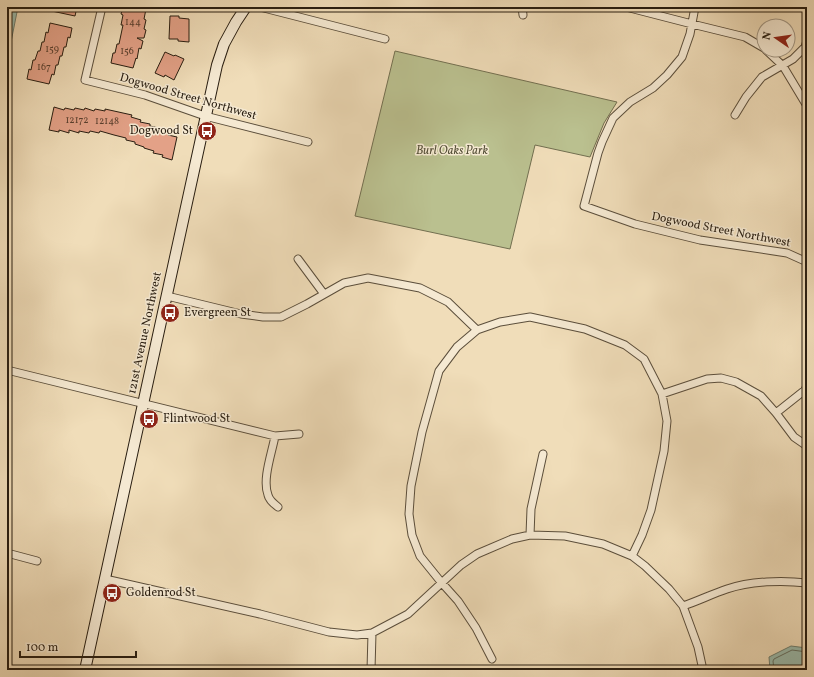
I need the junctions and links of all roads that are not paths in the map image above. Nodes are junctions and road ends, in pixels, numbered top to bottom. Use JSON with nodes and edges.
{"nodes":[{"id":1,"x":102,"y":7,"type":"edge"},
{"id":2,"x":246,"y":7,"type":"edge"},
{"id":3,"x":260,"y":7,"type":"edge"},
{"id":4,"x":626,"y":7,"type":"edge"},
{"id":5,"x":695,"y":7,"type":"edge"},
{"id":6,"x":692,"y":24,"type":"junction"},
{"id":7,"x":385,"y":39,"type":"dead end"},
{"id":8,"x":807,"y":41,"type":"edge"},
{"id":9,"x":756,"y":43,"type":"edge"},
{"id":10,"x":774,"y":58,"type":"edge"},
{"id":11,"x":783,"y":66,"type":"junction"},
{"id":12,"x":807,"y":106,"type":"edge"},
{"id":13,"x":735,"y":115,"type":"dead end"},
{"id":14,"x":205,"y":116,"type":"junction"},
{"id":15,"x":308,"y":142,"type":"dead end"},
{"id":16,"x":298,"y":259,"type":"dead end"},
{"id":17,"x":807,"y":262,"type":"edge"},
{"id":18,"x":324,"y":294,"type":"junction"},
{"id":19,"x":167,"y":296,"type":"junction"},
{"id":20,"x":476,"y":330,"type":"junction"},
{"id":21,"x":7,"y":370,"type":"edge"},
{"id":22,"x":807,"y":386,"type":"edge"},
{"id":23,"x":662,"y":394,"type":"junction"},
{"id":24,"x":143,"y":403,"type":"junction"},
{"id":25,"x":776,"y":413,"type":"junction"},
{"id":26,"x":299,"y":434,"type":"dead end"},
{"id":27,"x":275,"y":436,"type":"junction"},
{"id":28,"x":807,"y":446,"type":"edge"},
{"id":29,"x":543,"y":454,"type":"dead end"},
{"id":30,"x":278,"y":507,"type":"dead end"},
{"id":31,"x":530,"y":535,"type":"junction"},
{"id":32,"x":7,"y":553,"type":"edge"},
{"id":33,"x":632,"y":556,"type":"junction"},
{"id":34,"x":37,"y":561,"type":"dead end"},
{"id":35,"x":105,"y":579,"type":"junction"},
{"id":36,"x":441,"y":582,"type":"junction"},
{"id":37,"x":807,"y":583,"type":"edge"},
{"id":38,"x":683,"y":606,"type":"junction"},
{"id":39,"x":372,"y":633,"type":"junction"},
{"id":40,"x":492,"y":659,"type":"dead end"},
{"id":41,"x":85,"y":670,"type":"edge"},
{"id":42,"x":371,"y":670,"type":"edge"},
{"id":43,"x":703,"y":670,"type":"edge"}],
"edges":[{"from":1,"to":14,"type":"street","name":"Dogwood Street Northwest"},
{"from":2,"to":14,"type":"street","name":"121st Avenue Northwest"},
{"from":3,"to":7,"type":"street"},
{"from":4,"to":6,"type":"street"},
{"from":5,"to":6,"type":"street"},
{"from":6,"to":9,"type":"street"},
{"from":6,"to":17,"type":"street","name":"Dogwood Street Northwest"},
{"from":8,"to":11,"type":"street"},
{"from":10,"to":11,"type":"street"},
{"from":11,"to":12,"type":"street"},
{"from":11,"to":13,"type":"street"},
{"from":14,"to":15,"type":"street","name":"Dogwood Street Northwest"},
{"from":14,"to":19,"type":"street","name":"121st Avenue Northwest"},
{"from":16,"to":18,"type":"street"},
{"from":18,"to":19,"type":"street"},
{"from":18,"to":20,"type":"street"},
{"from":19,"to":24,"type":"street","name":"121st Avenue Northwest"},
{"from":20,"to":23,"type":"street"},
{"from":20,"to":36,"type":"street"},
{"from":21,"to":24,"type":"street"},
{"from":22,"to":25,"type":"street"},
{"from":23,"to":25,"type":"street"},
{"from":23,"to":33,"type":"street"},
{"from":24,"to":27,"type":"street"},
{"from":24,"to":35,"type":"street","name":"121st Avenue Northwest"},
{"from":25,"to":28,"type":"street"},
{"from":26,"to":27,"type":"street"},
{"from":27,"to":30,"type":"street"},
{"from":29,"to":31,"type":"street"},
{"from":31,"to":33,"type":"street"},
{"from":31,"to":36,"type":"street"},
{"from":32,"to":34,"type":"street"},
{"from":33,"to":38,"type":"street"},
{"from":35,"to":39,"type":"street"},
{"from":35,"to":41,"type":"street","name":"121st Avenue Northwest"},
{"from":36,"to":39,"type":"street"},
{"from":36,"to":40,"type":"street"},
{"from":37,"to":38,"type":"street"},
{"from":38,"to":43,"type":"street"},
{"from":39,"to":42,"type":"street"}]}
